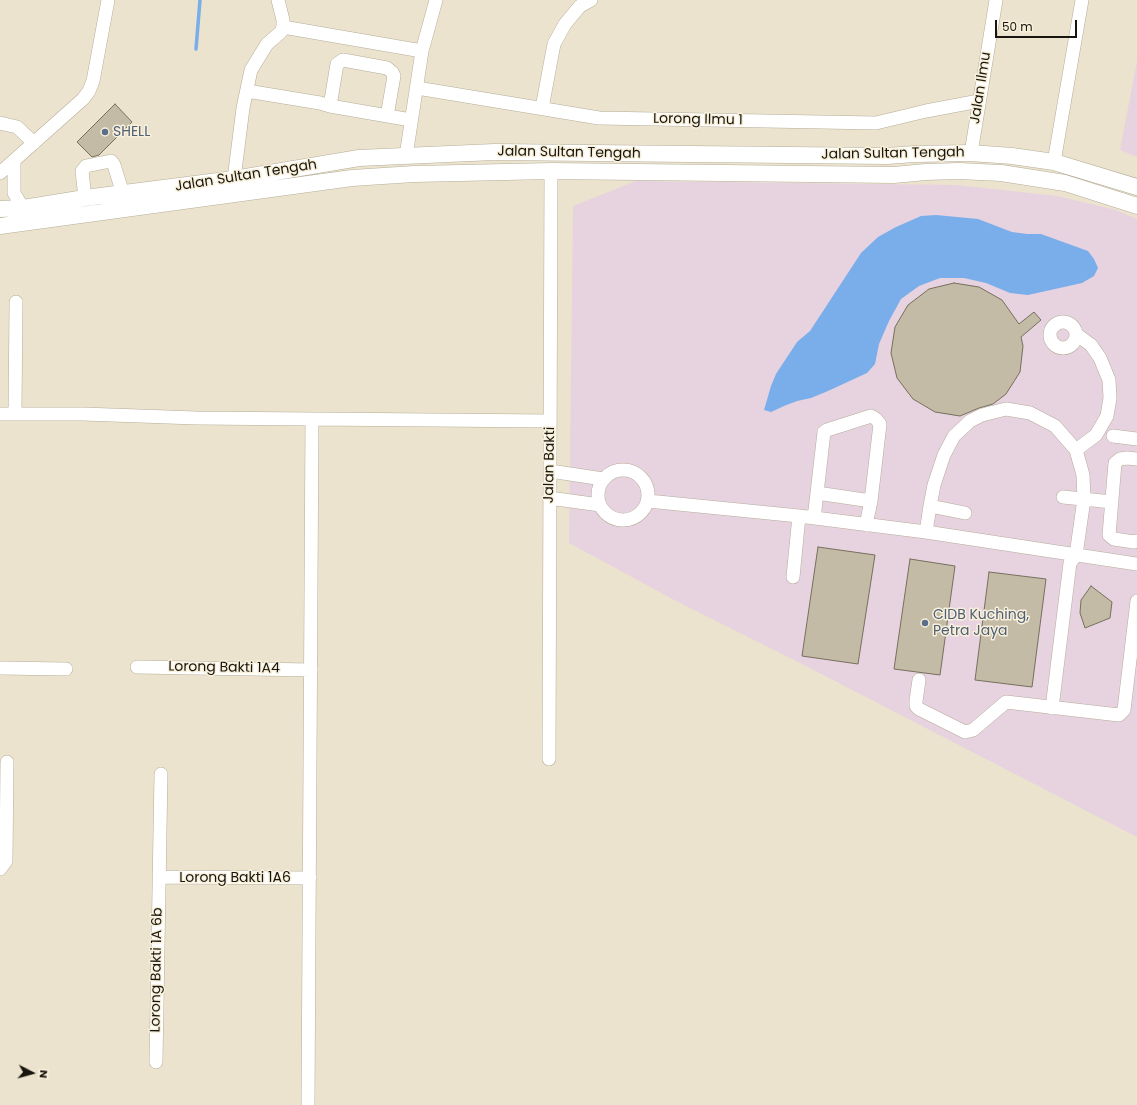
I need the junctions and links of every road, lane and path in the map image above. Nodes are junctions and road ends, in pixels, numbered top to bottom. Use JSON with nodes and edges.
{"nodes":[{"id":1,"x":108,"y":0,"type":"edge"},
{"id":2,"x":278,"y":0,"type":"edge"},
{"id":3,"x":436,"y":0,"type":"edge"},
{"id":4,"x":591,"y":0,"type":"edge"},
{"id":5,"x":996,"y":0,"type":"edge"},
{"id":6,"x":1082,"y":0,"type":"edge"},
{"id":7,"x":284,"y":27,"type":"junction"},
{"id":8,"x":422,"y":51,"type":"junction"},
{"id":9,"x":417,"y":88,"type":"junction"},
{"id":10,"x":247,"y":91,"type":"junction"},
{"id":11,"x":979,"y":101,"type":"junction"},
{"id":12,"x":330,"y":106,"type":"junction"},
{"id":13,"x":542,"y":108,"type":"junction"},
{"id":14,"x":387,"y":116,"type":"junction"},
{"id":15,"x":411,"y":120,"type":"junction"},
{"id":16,"x":0,"y":122,"type":"edge"},
{"id":17,"x":34,"y":144,"type":"junction"},
{"id":18,"x":971,"y":153,"type":"junction"},
{"id":19,"x":406,"y":156,"type":"junction"},
{"id":20,"x":14,"y":162,"type":"junction"},
{"id":21,"x":1054,"y":162,"type":"junction"},
{"id":22,"x":551,"y":170,"type":"junction"},
{"id":23,"x":0,"y":173,"type":"edge"},
{"id":24,"x":234,"y":179,"type":"junction"},
{"id":25,"x":1137,"y":187,"type":"edge"},
{"id":26,"x":123,"y":194,"type":"junction"},
{"id":27,"x":85,"y":198,"type":"junction"},
{"id":28,"x":1137,"y":206,"type":"edge"},
{"id":29,"x":23,"y":208,"type":"junction"},
{"id":30,"x":0,"y":209,"type":"edge"},
{"id":31,"x":0,"y":226,"type":"edge"},
{"id":32,"x":16,"y":302,"type":"dead end"},
{"id":33,"x":1076,"y":334,"type":"dead end"},
{"id":34,"x":0,"y":414,"type":"edge"},
{"id":35,"x":15,"y":414,"type":"junction"},
{"id":36,"x":312,"y":419,"type":"junction"},
{"id":37,"x":550,"y":421,"type":"junction"},
{"id":38,"x":1113,"y":436,"type":"dead end"},
{"id":39,"x":1137,"y":439,"type":"edge"},
{"id":40,"x":1076,"y":450,"type":"junction"},
{"id":41,"x":1137,"y":459,"type":"edge"},
{"id":42,"x":550,"y":471,"type":"junction"},
{"id":43,"x":603,"y":479,"type":"junction"},
{"id":44,"x":817,"y":492,"type":"junction"},
{"id":45,"x":1063,"y":497,"type":"dead end"},
{"id":46,"x":549,"y":498,"type":"junction"},
{"id":47,"x":1084,"y":499,"type":"junction"},
{"id":48,"x":648,"y":501,"type":"junction"},
{"id":49,"x":871,"y":501,"type":"junction"},
{"id":50,"x":1112,"y":502,"type":"junction"},
{"id":51,"x":600,"y":505,"type":"junction"},
{"id":52,"x":930,"y":506,"type":"junction"},
{"id":53,"x":964,"y":513,"type":"dead end"},
{"id":54,"x":799,"y":516,"type":"junction"},
{"id":55,"x":814,"y":518,"type":"junction"},
{"id":56,"x":866,"y":525,"type":"junction"},
{"id":57,"x":926,"y":532,"type":"junction"},
{"id":58,"x":1137,"y":541,"type":"edge"},
{"id":59,"x":1076,"y":555,"type":"junction"},
{"id":60,"x":1137,"y":564,"type":"edge"},
{"id":61,"x":793,"y":578,"type":"dead end"},
{"id":62,"x":1137,"y":601,"type":"edge"},
{"id":63,"x":137,"y":667,"type":"dead end"},
{"id":64,"x":0,"y":668,"type":"edge"},
{"id":65,"x":66,"y":669,"type":"dead end"},
{"id":66,"x":311,"y":670,"type":"junction"},
{"id":67,"x":919,"y":680,"type":"dead end"},
{"id":68,"x":1052,"y":708,"type":"junction"},
{"id":69,"x":549,"y":759,"type":"dead end"},
{"id":70,"x":7,"y":762,"type":"dead end"},
{"id":71,"x":160,"y":774,"type":"dead end"},
{"id":72,"x":0,"y":869,"type":"edge"},
{"id":73,"x":159,"y":877,"type":"junction"},
{"id":74,"x":310,"y":878,"type":"junction"},
{"id":75,"x":156,"y":1062,"type":"dead end"},
{"id":76,"x":308,"y":1105,"type":"edge"}],
"edges":[{"from":1,"to":17,"type":"street"},
{"from":2,"to":7,"type":"street"},
{"from":3,"to":8,"type":"street"},
{"from":4,"to":13,"type":"street"},
{"from":5,"to":11,"type":"street","name":"Jalan Ilmu"},
{"from":6,"to":21,"type":"street"},
{"from":7,"to":8,"type":"street"},
{"from":7,"to":10,"type":"street"},
{"from":8,"to":9,"type":"street"},
{"from":9,"to":13,"type":"street","name":"Lorong Ilmu 1"},
{"from":9,"to":15,"type":"street"},
{"from":10,"to":12,"type":"street"},
{"from":10,"to":24,"type":"street"},
{"from":11,"to":13,"type":"street","name":"Lorong Ilmu 1"},
{"from":11,"to":18,"type":"street","name":"Jalan Ilmu"},
{"from":12,"to":14,"type":"street"},
{"from":12,"to":14,"type":"street"},
{"from":14,"to":15,"type":"street"},
{"from":15,"to":19,"type":"street"},
{"from":16,"to":17,"type":"street"},
{"from":17,"to":20,"type":"street"},
{"from":18,"to":19,"type":"main road","name":"Jalan Sultan Tengah"},
{"from":18,"to":21,"type":"main road","name":"Jalan Sultan Tengah"},
{"from":19,"to":24,"type":"main road","name":"Jalan Sultan Tengah"},
{"from":20,"to":23,"type":"street"},
{"from":20,"to":29,"type":"street"},
{"from":21,"to":25,"type":"main road","name":"Jalan Sultan Tengah"},
{"from":22,"to":28,"type":"main road","name":"Jalan Sultan Tengah"},
{"from":22,"to":31,"type":"main road","name":"Jalan Sultan Tengah"},
{"from":22,"to":37,"type":"street","name":"Jalan Bakti"},
{"from":24,"to":26,"type":"main road","name":"Jalan Sultan Tengah"},
{"from":26,"to":27,"type":"main road","name":"Jalan Sultan Tengah"},
{"from":26,"to":27,"type":"street"},
{"from":27,"to":29,"type":"main road","name":"Jalan Sultan Tengah"},
{"from":29,"to":30,"type":"main road","name":"Jalan Sultan Tengah"},
{"from":32,"to":35,"type":"street"},
{"from":33,"to":40,"type":"street"},
{"from":34,"to":35,"type":"street"},
{"from":35,"to":36,"type":"street"},
{"from":36,"to":37,"type":"street"},
{"from":36,"to":66,"type":"street"},
{"from":37,"to":42,"type":"street","name":"Jalan Bakti"},
{"from":38,"to":39,"type":"street"},
{"from":40,"to":47,"type":"street"},
{"from":40,"to":52,"type":"street"},
{"from":41,"to":50,"type":"street"},
{"from":42,"to":43,"type":"street"},
{"from":42,"to":46,"type":"street","name":"Jalan Bakti"},
{"from":43,"to":48,"type":"street"},
{"from":43,"to":51,"type":"street"},
{"from":44,"to":49,"type":"street"},
{"from":44,"to":49,"type":"street"},
{"from":44,"to":55,"type":"street"},
{"from":45,"to":47,"type":"street"},
{"from":46,"to":51,"type":"street"},
{"from":46,"to":69,"type":"street","name":"Jalan Bakti"},
{"from":47,"to":50,"type":"street"},
{"from":47,"to":59,"type":"street"},
{"from":48,"to":51,"type":"street"},
{"from":48,"to":54,"type":"street"},
{"from":49,"to":56,"type":"street"},
{"from":50,"to":58,"type":"street"},
{"from":52,"to":53,"type":"street"},
{"from":52,"to":57,"type":"street"},
{"from":54,"to":55,"type":"street"},
{"from":54,"to":61,"type":"street"},
{"from":55,"to":56,"type":"street"},
{"from":56,"to":57,"type":"street"},
{"from":57,"to":59,"type":"street"},
{"from":59,"to":60,"type":"street"},
{"from":59,"to":68,"type":"street"},
{"from":62,"to":68,"type":"street"},
{"from":63,"to":66,"type":"street","name":"Lorong Bakti 1A4"},
{"from":64,"to":65,"type":"street"},
{"from":66,"to":74,"type":"street"},
{"from":67,"to":68,"type":"street"},
{"from":70,"to":72,"type":"street"},
{"from":71,"to":73,"type":"street","name":"Lorong Bakti 1A 6b"},
{"from":73,"to":74,"type":"street","name":"Lorong Bakti 1A6"},
{"from":73,"to":75,"type":"street","name":"Lorong Bakti 1A 6b"},
{"from":74,"to":76,"type":"street"}]}
